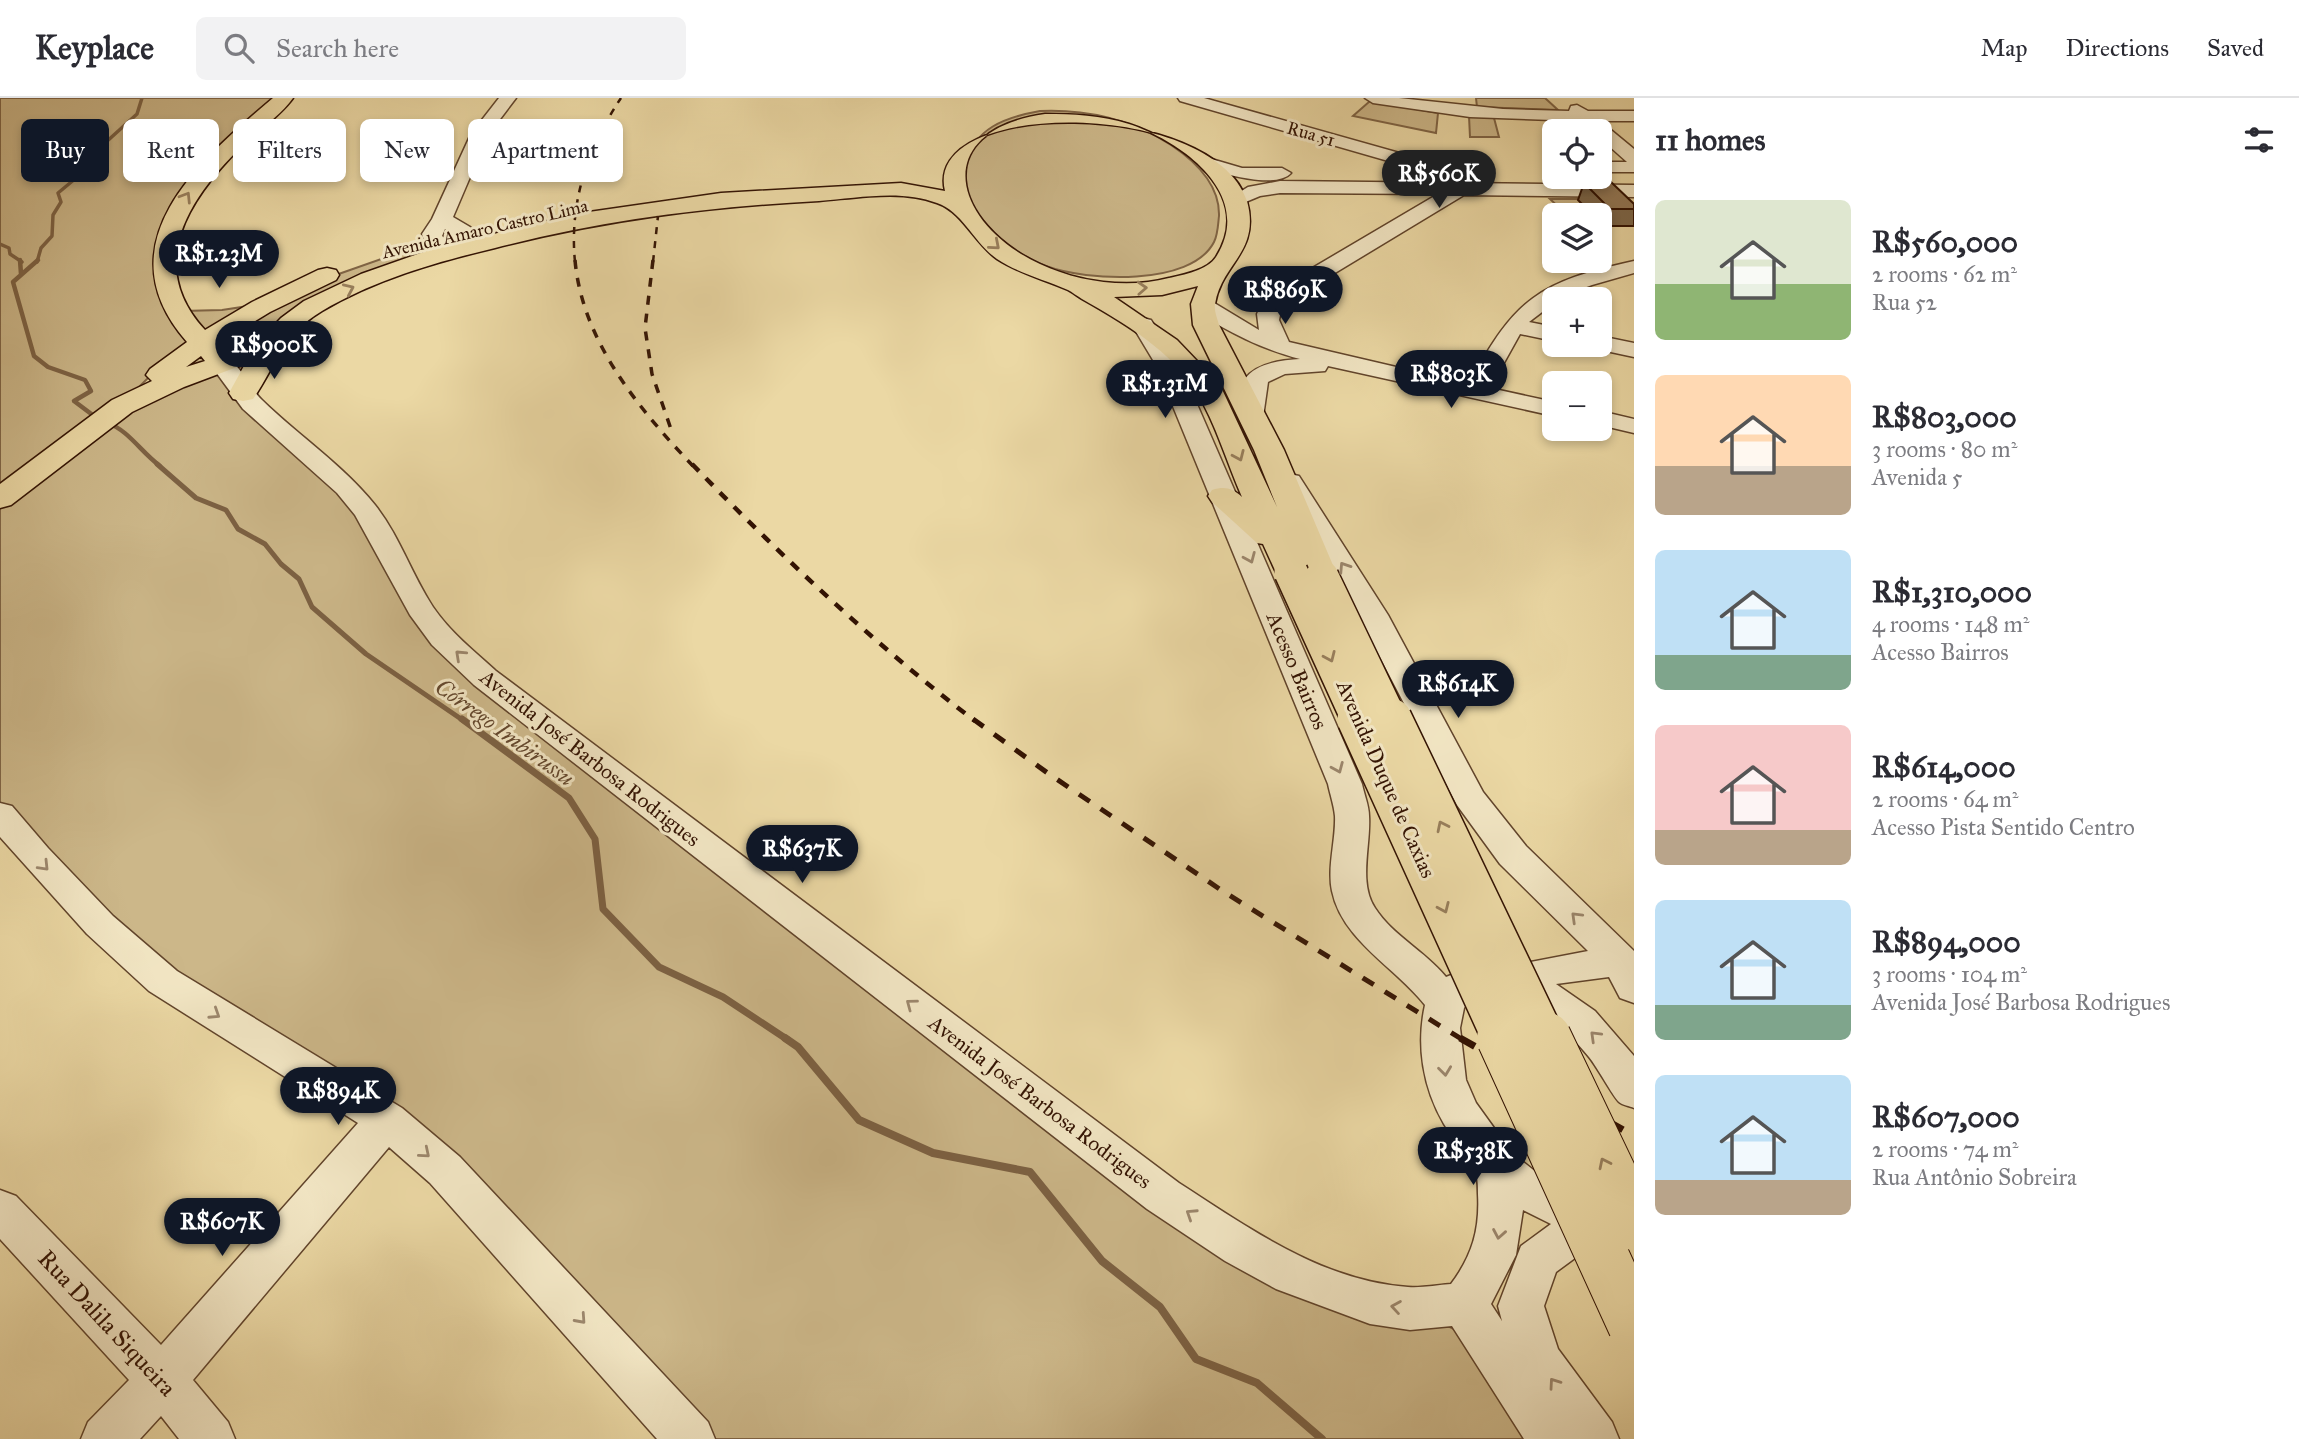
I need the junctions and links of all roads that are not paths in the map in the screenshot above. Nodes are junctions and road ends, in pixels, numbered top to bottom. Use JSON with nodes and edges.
{"nodes":[{"id":1,"x":284,"y":98,"type":"edge"},
{"id":2,"x":508,"y":98,"type":"edge"},
{"id":3,"x":1048,"y":98,"type":"edge"},
{"id":4,"x":1120,"y":98,"type":"edge"},
{"id":5,"x":1186,"y":98,"type":"edge"},
{"id":6,"x":1373,"y":98,"type":"edge"},
{"id":7,"x":1564,"y":98,"type":"edge"},
{"id":8,"x":1026,"y":108,"type":"junction"},
{"id":9,"x":1583,"y":116,"type":"junction"},
{"id":10,"x":1634,"y":116,"type":"edge"},
{"id":11,"x":1160,"y":128,"type":"junction"},
{"id":12,"x":1634,"y":158,"type":"edge"},
{"id":13,"x":1208,"y":163,"type":"junction"},
{"id":14,"x":955,"y":164,"type":"junction"},
{"id":15,"x":1612,"y":167,"type":"edge"},
{"id":16,"x":1634,"y":167,"type":"edge"},
{"id":17,"x":1306,"y":180,"type":"junction"},
{"id":18,"x":1457,"y":191,"type":"junction"},
{"id":19,"x":1634,"y":191,"type":"edge"},
{"id":20,"x":1236,"y":200,"type":"junction"},
{"id":21,"x":962,"y":206,"type":"junction"},
{"id":22,"x":453,"y":237,"type":"junction"},
{"id":23,"x":1223,"y":266,"type":"junction"},
{"id":24,"x":1634,"y":267,"type":"edge"},
{"id":25,"x":1074,"y":285,"type":"junction"},
{"id":26,"x":264,"y":306,"type":"junction"},
{"id":27,"x":1203,"y":306,"type":"junction"},
{"id":28,"x":176,"y":311,"type":"junction"},
{"id":29,"x":1143,"y":325,"type":"junction"},
{"id":30,"x":1514,"y":326,"type":"junction"},
{"id":31,"x":1542,"y":332,"type":"edge"},
{"id":32,"x":1612,"y":345,"type":"edge"},
{"id":33,"x":268,"y":347,"type":"junction"},
{"id":34,"x":1281,"y":348,"type":"junction"},
{"id":35,"x":1634,"y":350,"type":"edge"},
{"id":36,"x":212,"y":353,"type":"junction"},
{"id":37,"x":1357,"y":367,"type":"junction"},
{"id":38,"x":1476,"y":392,"type":"junction"},
{"id":39,"x":243,"y":393,"type":"junction"},
{"id":40,"x":1542,"y":406,"type":"edge"},
{"id":41,"x":1251,"y":417,"type":"junction"},
{"id":42,"x":1612,"y":421,"type":"edge"},
{"id":43,"x":1634,"y":426,"type":"edge"},
{"id":44,"x":1269,"y":450,"type":"junction"},
{"id":45,"x":1223,"y":496,"type":"junction"},
{"id":46,"x":0,"y":499,"type":"edge"},
{"id":47,"x":1297,"y":563,"type":"junction"},
{"id":48,"x":0,"y":814,"type":"edge"},
{"id":49,"x":1628,"y":975,"type":"edge"},
{"id":50,"x":1516,"y":979,"type":"junction"},
{"id":51,"x":1445,"y":1003,"type":"junction"},
{"id":52,"x":1634,"y":1091,"type":"edge"},
{"id":53,"x":387,"y":1120,"type":"junction"},
{"id":54,"x":1497,"y":1166,"type":"junction"},
{"id":55,"x":0,"y":1209,"type":"edge"},
{"id":56,"x":1624,"y":1222,"type":"edge"},
{"id":57,"x":1464,"y":1304,"type":"junction"},
{"id":58,"x":1634,"y":1325,"type":"edge"},
{"id":59,"x":162,"y":1380,"type":"junction"},
{"id":60,"x":106,"y":1439,"type":"edge"},
{"id":61,"x":210,"y":1439,"type":"edge"},
{"id":62,"x":690,"y":1439,"type":"edge"},
{"id":63,"x":1553,"y":1439,"type":"edge"},
{"id":64,"x":1594,"y":1439,"type":"edge"}],
"edges":[{"from":28,"to":1,"type":"main road","name":"Avenida José Barbosa Rodrigues","one_way":true},
{"from":2,"to":22,"type":"street"},
{"from":3,"to":8,"type":"main road"},
{"from":4,"to":11,"type":"main road"},
{"from":5,"to":17,"type":"street","name":"Rua 51"},
{"from":6,"to":9,"type":"street"},
{"from":7,"to":9,"type":"street"},
{"from":8,"to":11,"type":"main road"},
{"from":8,"to":14,"type":"main road"},
{"from":9,"to":10,"type":"street"},
{"from":9,"to":12,"type":"street"},
{"from":11,"to":13,"type":"main road"},
{"from":13,"to":17,"type":"street"},
{"from":13,"to":20,"type":"main road"},
{"from":14,"to":21,"type":"main road"},
{"from":14,"to":22,"type":"main road","name":"Avenida Amaro Castro Lima"},
{"from":15,"to":16,"type":"street"},
{"from":17,"to":18,"type":"street"},
{"from":17,"to":20,"type":"street"},
{"from":18,"to":19,"type":"street"},
{"from":18,"to":34,"type":"street"},
{"from":20,"to":23,"type":"main road"},
{"from":21,"to":22,"type":"main road","name":"Avenida Amaro Castro Lima"},
{"from":21,"to":25,"type":"main road","one_way":true},
{"from":22,"to":26,"type":"main road","name":"Avenida Amaro Castro Lima"},
{"from":33,"to":22,"type":"main road","name":"Avenida Amaro Castro Lima","one_way":true},
{"from":25,"to":23,"type":"main road","one_way":true},
{"from":23,"to":27,"type":"main road"},
{"from":24,"to":30,"type":"street"},
{"from":25,"to":29,"type":"main road","name":"Avenida Duque de Caxias"},
{"from":26,"to":28,"type":"main road"},
{"from":26,"to":36,"type":"main road","name":"Avenida Amaro Castro Lima"},
{"from":27,"to":34,"type":"street"},
{"from":27,"to":41,"type":"main road","name":"Avenida Duque de Caxias"},
{"from":28,"to":36,"type":"main road","name":"Avenida José Barbosa Rodrigues"},
{"from":29,"to":45,"type":"street","name":"Acesso Bairros"},
{"from":29,"to":47,"type":"main road","name":"Avenida Duque de Caxias","one_way":true},
{"from":30,"to":31,"type":"street"},
{"from":30,"to":38,"type":"street"},
{"from":32,"to":35,"type":"street"},
{"from":33,"to":36,"type":"main road","name":"Avenida Amaro Castro Lima"},
{"from":33,"to":39,"type":"main road"},
{"from":34,"to":37,"type":"street"},
{"from":36,"to":39,"type":"street","name":"Avenida José Barbosa Rodrigues"},
{"from":36,"to":46,"type":"main road","name":"Avenida Amaro Castro Lima"},
{"from":37,"to":38,"type":"street"},
{"from":37,"to":41,"type":"street"},
{"from":38,"to":40,"type":"street"},
{"from":57,"to":39,"type":"street","name":"Avenida José Barbosa Rodrigues","one_way":true},
{"from":41,"to":44,"type":"main road","name":"Avenida Duque de Caxias"},
{"from":42,"to":43,"type":"street"},
{"from":44,"to":47,"type":"main road","name":"Avenida Duque de Caxias"},
{"from":49,"to":44,"type":"street","one_way":true},
{"from":45,"to":47,"type":"main road"},
{"from":45,"to":51,"type":"street","name":"Acesso Bairros","one_way":true},
{"from":56,"to":47,"type":"main road","name":"Avenida Duque de Caxias","one_way":true,"bridge":true},
{"from":47,"to":58,"type":"main road","name":"Avenida Duque de Caxias","one_way":true,"bridge":true},
{"from":48,"to":53,"type":"street","one_way":true},
{"from":49,"to":50,"type":"street"},
{"from":50,"to":51,"type":"street"},
{"from":52,"to":50,"type":"street","one_way":true},
{"from":51,"to":54,"type":"street","one_way":true},
{"from":53,"to":59,"type":"street"},
{"from":53,"to":62,"type":"street","one_way":true},
{"from":54,"to":56,"type":"street"},
{"from":54,"to":57,"type":"street","one_way":true},
{"from":55,"to":59,"type":"street","name":"Rua Dalila Siqueira"},
{"from":64,"to":56,"type":"street","one_way":true},
{"from":57,"to":63,"type":"street"},
{"from":59,"to":60,"type":"street"},
{"from":59,"to":61,"type":"street","name":"Rua Dalila Siqueira"}]}
